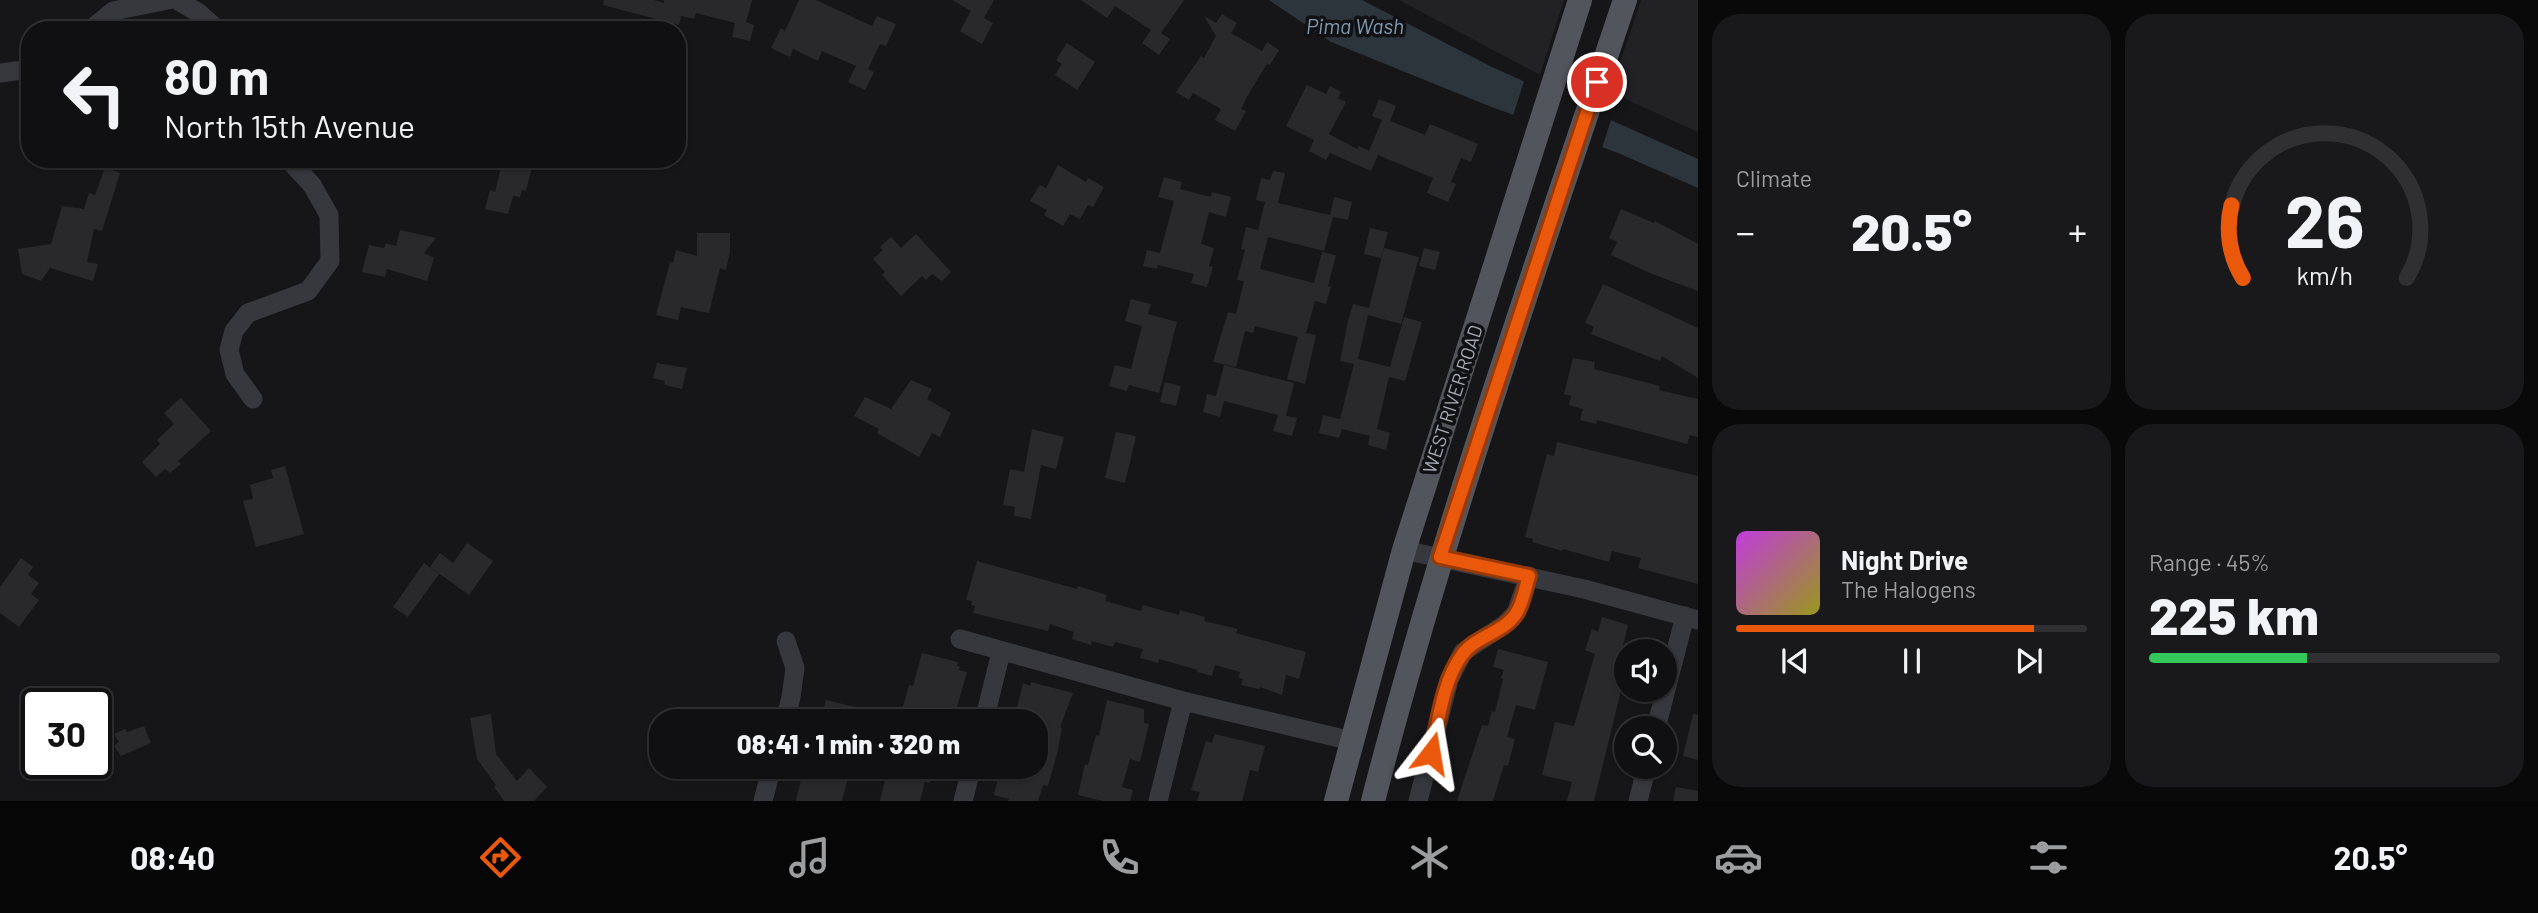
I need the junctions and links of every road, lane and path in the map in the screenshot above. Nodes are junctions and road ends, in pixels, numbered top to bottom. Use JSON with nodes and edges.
{"nodes":[{"id":1,"x":168,"y":0,"type":"edge"},
{"id":2,"x":177,"y":0,"type":"edge"},
{"id":3,"x":1580,"y":0,"type":"edge"},
{"id":4,"x":1625,"y":0,"type":"edge"},
{"id":5,"x":101,"y":21,"type":"edge"},
{"id":6,"x":208,"y":21,"type":"edge"},
{"id":7,"x":21,"y":70,"type":"edge"},
{"id":8,"x":0,"y":74,"type":"edge"},
{"id":9,"x":296,"y":168,"type":"edge"},
{"id":10,"x":254,"y":399,"type":"dead end"},
{"id":11,"x":1404,"y":550,"type":"junction"},
{"id":12,"x":1440,"y":557,"type":"junction"},
{"id":13,"x":1529,"y":576,"type":"junction"},
{"id":14,"x":1691,"y":618,"type":"edge"},
{"id":15,"x":960,"y":639,"type":"dead end"},
{"id":16,"x":786,"y":641,"type":"dead end"},
{"id":17,"x":1001,"y":652,"type":"junction"},
{"id":18,"x":1183,"y":701,"type":"junction"},
{"id":19,"x":788,"y":709,"type":"edge"},
{"id":20,"x":987,"y":709,"type":"edge"},
{"id":21,"x":1660,"y":716,"type":"edge"},
{"id":22,"x":1352,"y":741,"type":"junction"},
{"id":23,"x":769,"y":779,"type":"edge"},
{"id":24,"x":969,"y":779,"type":"edge"},
{"id":25,"x":1644,"y":779,"type":"edge"},
{"id":26,"x":763,"y":801,"type":"edge"},
{"id":27,"x":963,"y":801,"type":"edge"},
{"id":28,"x":1158,"y":801,"type":"edge"},
{"id":29,"x":1336,"y":801,"type":"edge"},
{"id":30,"x":1373,"y":801,"type":"edge"},
{"id":31,"x":1418,"y":801,"type":"edge"},
{"id":32,"x":1638,"y":801,"type":"edge"}],
"edges":[{"from":1,"to":5,"type":"street"},
{"from":2,"to":6,"type":"street"},
{"from":3,"to":11,"type":"main road","name":"WEST RIVER ROAD"},
{"from":4,"to":12,"type":"main road","name":"WEST RIVER ROAD"},
{"from":7,"to":8,"type":"street"},
{"from":9,"to":10,"type":"street"},
{"from":11,"to":12,"type":"street"},
{"from":11,"to":22,"type":"main road","name":"WEST RIVER ROAD"},
{"from":12,"to":13,"type":"street"},
{"from":12,"to":30,"type":"main road","name":"WEST RIVER ROAD"},
{"from":13,"to":14,"type":"street"},
{"from":13,"to":31,"type":"street"},
{"from":14,"to":21,"type":"street"},
{"from":15,"to":17,"type":"street"},
{"from":16,"to":19,"type":"street"},
{"from":17,"to":18,"type":"street"},
{"from":17,"to":20,"type":"street"},
{"from":18,"to":22,"type":"street"},
{"from":18,"to":28,"type":"street"},
{"from":22,"to":29,"type":"main road","name":"WEST RIVER ROAD"},
{"from":23,"to":26,"type":"street"},
{"from":24,"to":27,"type":"street"},
{"from":25,"to":32,"type":"street"}]}
